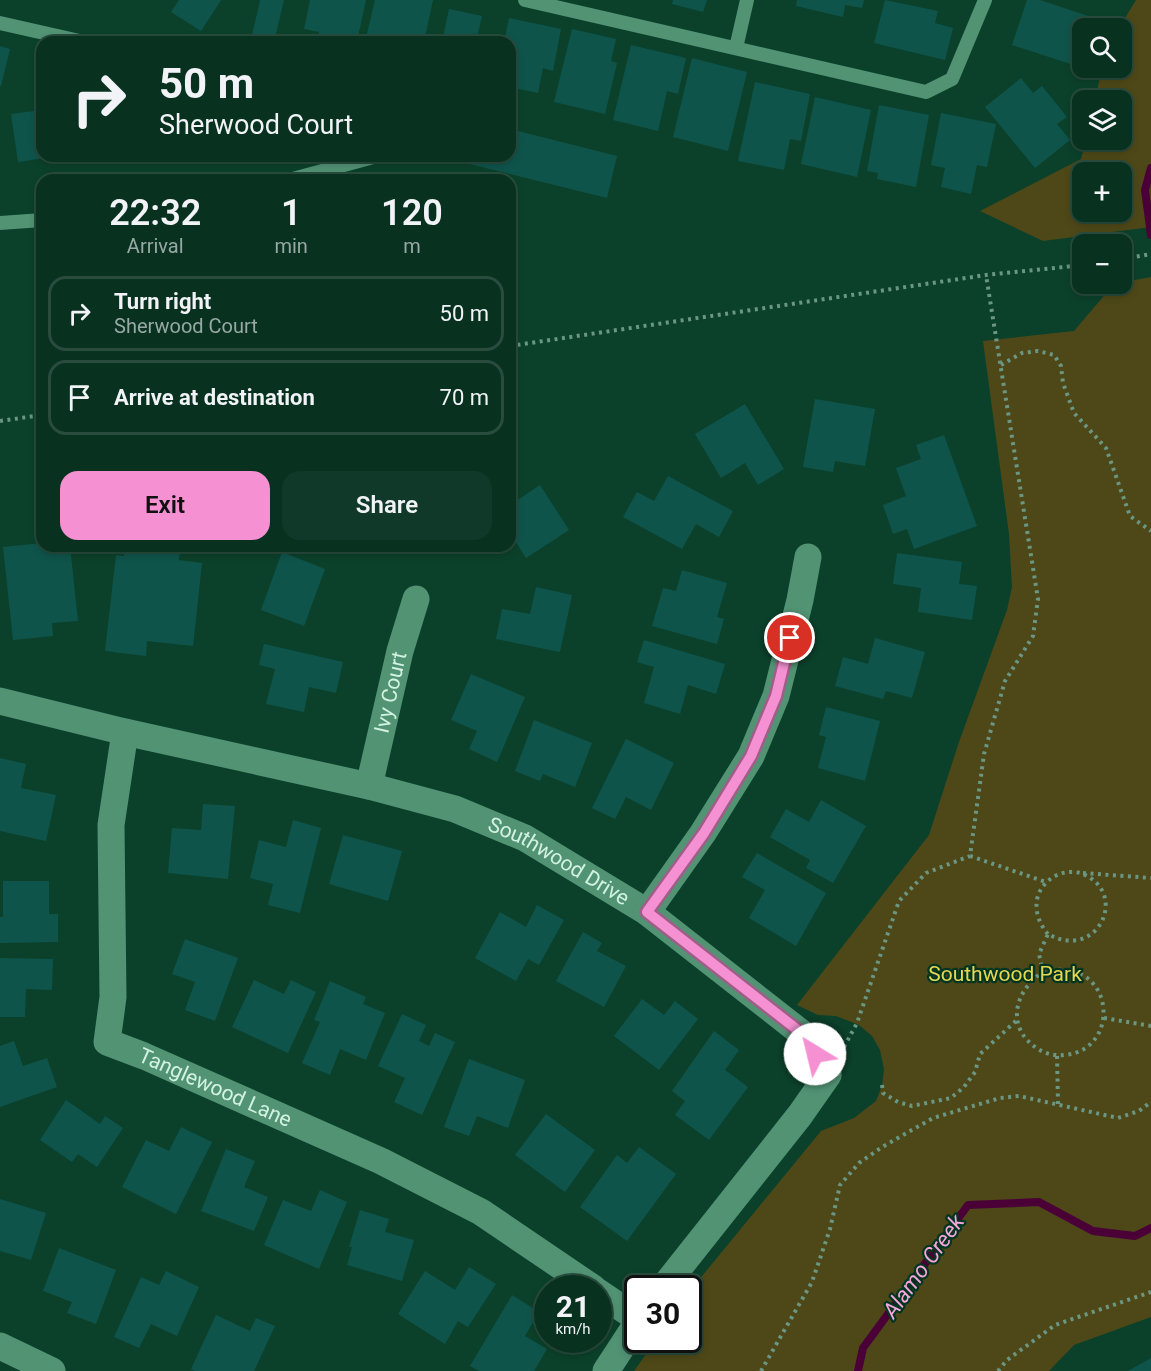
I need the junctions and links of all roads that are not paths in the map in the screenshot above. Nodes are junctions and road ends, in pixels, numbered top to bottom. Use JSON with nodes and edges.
{"nodes":[{"id":1,"x":525,"y":0,"type":"edge"},
{"id":2,"x":747,"y":0,"type":"edge"},
{"id":3,"x":985,"y":0,"type":"edge"},
{"id":4,"x":0,"y":23,"type":"edge"},
{"id":5,"x":57,"y":36,"type":"edge"},
{"id":6,"x":736,"y":48,"type":"junction"},
{"id":7,"x":355,"y":162,"type":"edge"},
{"id":8,"x":310,"y":174,"type":"edge"},
{"id":9,"x":36,"y":220,"type":"edge"},
{"id":10,"x":0,"y":223,"type":"edge"},
{"id":11,"x":808,"y":557,"type":"dead end"},
{"id":12,"x":416,"y":599,"type":"dead end"},
{"id":13,"x":0,"y":701,"type":"edge"},
{"id":14,"x":125,"y":732,"type":"junction"},
{"id":15,"x":369,"y":786,"type":"junction"},
{"id":16,"x":647,"y":912,"type":"junction"},
{"id":17,"x":574,"y":1275,"type":"edge"},
{"id":18,"x":673,"y":1275,"type":"edge"},
{"id":19,"x":624,"y":1342,"type":"edge"},
{"id":20,"x":0,"y":1346,"type":"edge"},
{"id":21,"x":39,"y":1368,"type":"edge"},
{"id":22,"x":606,"y":1371,"type":"edge"}],
"edges":[{"from":1,"to":6,"type":"lane"},
{"from":2,"to":6,"type":"lane"},
{"from":3,"to":6,"type":"lane"},
{"from":4,"to":5,"type":"lane"},
{"from":7,"to":8,"type":"lane"},
{"from":9,"to":10,"type":"lane"},
{"from":11,"to":16,"type":"street"},
{"from":12,"to":15,"type":"street","name":"Ivy Court"},
{"from":13,"to":14,"type":"street","name":"Southwood Drive"},
{"from":14,"to":15,"type":"street","name":"Southwood Drive"},
{"from":14,"to":17,"type":"street","name":"Tanglewood Lane"},
{"from":15,"to":16,"type":"street","name":"Southwood Drive"},
{"from":16,"to":18,"type":"street","name":"Southwood Drive"},
{"from":19,"to":22,"type":"street"},
{"from":20,"to":21,"type":"street"}]}
